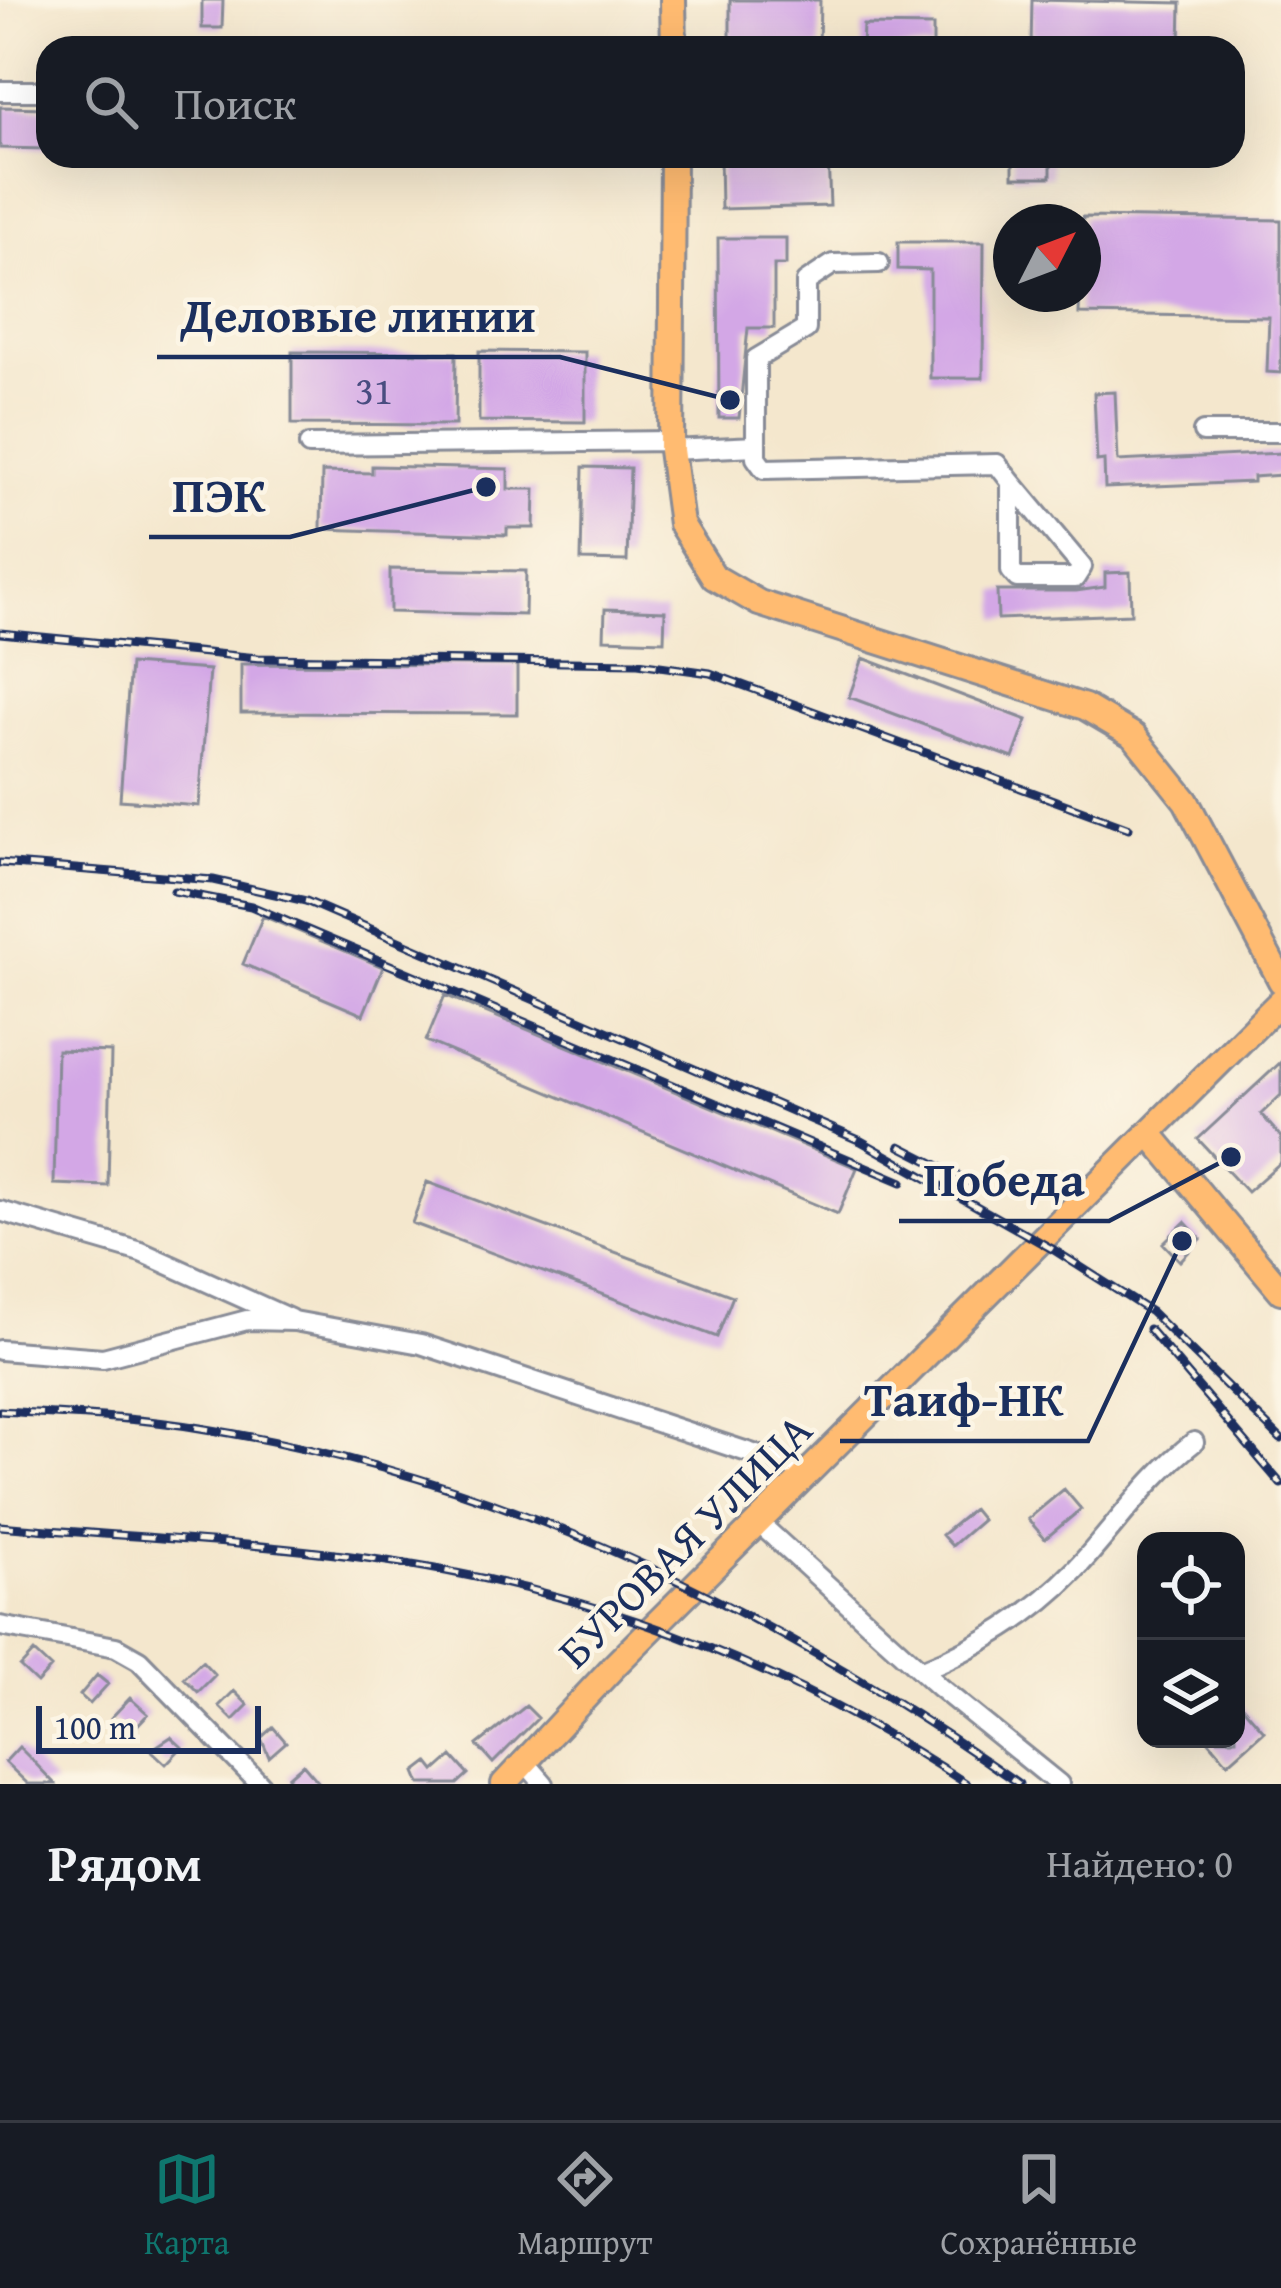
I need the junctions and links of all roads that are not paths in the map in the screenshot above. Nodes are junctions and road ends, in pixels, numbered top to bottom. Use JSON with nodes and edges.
{"nodes":[{"id":1,"x":674,"y":0,"type":"edge"},
{"id":2,"x":674,"y":36,"type":"edge"},
{"id":3,"x":0,"y":91,"type":"edge"},
{"id":4,"x":36,"y":91,"type":"edge"},
{"id":5,"x":673,"y":168,"type":"edge"},
{"id":6,"x":879,"y":263,"type":"dead end"},
{"id":7,"x":1203,"y":432,"type":"dead end"},
{"id":8,"x":1281,"y":432,"type":"edge"},
{"id":9,"x":310,"y":445,"type":"dead end"},
{"id":10,"x":671,"y":446,"type":"junction"},
{"id":11,"x":756,"y":446,"type":"junction"},
{"id":12,"x":1011,"y":482,"type":"junction"},
{"id":13,"x":1281,"y":981,"type":"edge"},
{"id":14,"x":1281,"y":1001,"type":"edge"},
{"id":15,"x":1150,"y":1134,"type":"junction"},
{"id":16,"x":0,"y":1211,"type":"edge"},
{"id":17,"x":1281,"y":1291,"type":"edge"},
{"id":18,"x":294,"y":1321,"type":"junction"},
{"id":19,"x":0,"y":1350,"type":"edge"},
{"id":20,"x":1194,"y":1442,"type":"dead end"},
{"id":21,"x":811,"y":1472,"type":"junction"},
{"id":22,"x":760,"y":1524,"type":"junction"},
{"id":23,"x":0,"y":1626,"type":"edge"},
{"id":24,"x":922,"y":1670,"type":"junction"},
{"id":25,"x":525,"y":1762,"type":"junction"},
{"id":26,"x":260,"y":1784,"type":"edge"},
{"id":27,"x":504,"y":1784,"type":"edge"},
{"id":28,"x":544,"y":1784,"type":"edge"},
{"id":29,"x":1059,"y":1784,"type":"edge"}],
"edges":[{"from":1,"to":2,"type":"main road"},
{"from":3,"to":4,"type":"street"},
{"from":5,"to":10,"type":"main road"},
{"from":6,"to":11,"type":"street"},
{"from":7,"to":8,"type":"street"},
{"from":9,"to":10,"type":"street"},
{"from":10,"to":11,"type":"street"},
{"from":10,"to":13,"type":"main road"},
{"from":11,"to":12,"type":"street"},
{"from":12,"to":12,"type":"street"},
{"from":14,"to":15,"type":"main road","name":"БУРОВАЯ УЛИЦА"},
{"from":15,"to":17,"type":"main road"},
{"from":15,"to":21,"type":"main road","name":"БУРОВАЯ УЛИЦА"},
{"from":16,"to":18,"type":"street"},
{"from":18,"to":19,"type":"street"},
{"from":18,"to":21,"type":"street"},
{"from":20,"to":24,"type":"street"},
{"from":21,"to":22,"type":"main road","name":"БУРОВАЯ УЛИЦА"},
{"from":22,"to":24,"type":"street"},
{"from":22,"to":25,"type":"main road","name":"БУРОВАЯ УЛИЦА"},
{"from":23,"to":26,"type":"street"},
{"from":24,"to":29,"type":"street"},
{"from":25,"to":27,"type":"main road","name":"БУРОВАЯ УЛИЦА"},
{"from":25,"to":28,"type":"street"}]}
